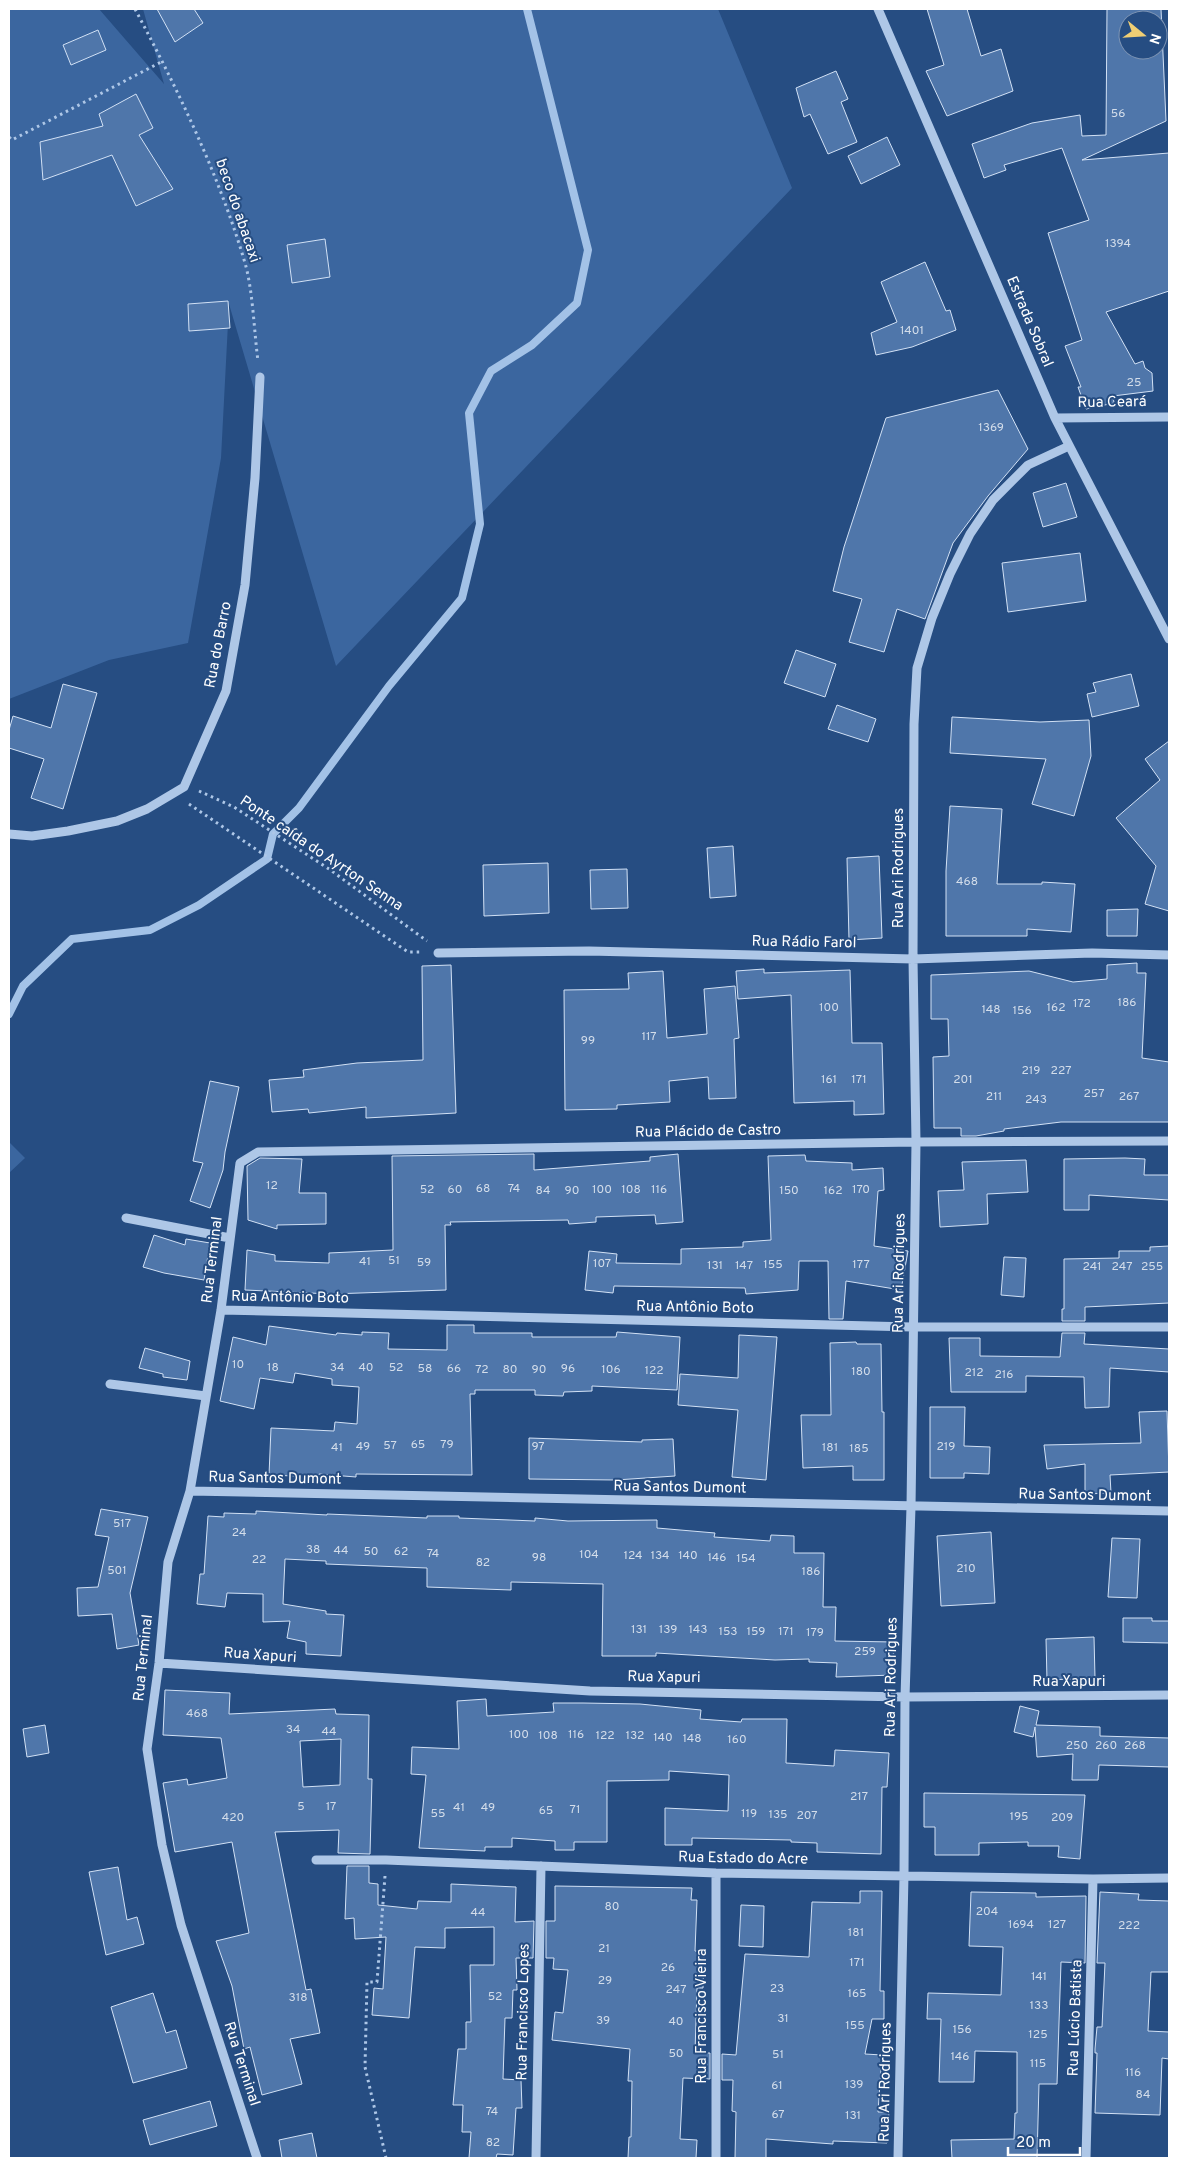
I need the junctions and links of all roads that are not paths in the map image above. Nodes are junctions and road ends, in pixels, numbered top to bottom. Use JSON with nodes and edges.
{"nodes":[{"id":1,"x":878,"y":9,"type":"edge"},
{"id":2,"x":260,"y":376,"type":"road end"},
{"id":3,"x":1169,"y":417,"type":"edge"},
{"id":4,"x":1055,"y":418,"type":"junction"},
{"id":5,"x":1069,"y":446,"type":"junction"},
{"id":6,"x":1169,"y":639,"type":"edge"},
{"id":7,"x":9,"y":834,"type":"edge"},
{"id":8,"x":438,"y":953,"type":"road end"},
{"id":9,"x":1169,"y":955,"type":"edge"},
{"id":10,"x":913,"y":959,"type":"junction"},
{"id":11,"x":1169,"y":1141,"type":"edge"},
{"id":12,"x":916,"y":1142,"type":"junction"},
{"id":13,"x":249,"y":1159,"type":"joint"},
{"id":14,"x":126,"y":1218,"type":"dead end"},
{"id":15,"x":230,"y":1238,"type":"junction"},
{"id":16,"x":221,"y":1310,"type":"junction"},
{"id":17,"x":912,"y":1327,"type":"junction"},
{"id":18,"x":1169,"y":1327,"type":"edge"},
{"id":19,"x":110,"y":1384,"type":"dead end"},
{"id":20,"x":206,"y":1396,"type":"junction"},
{"id":21,"x":190,"y":1491,"type":"junction"},
{"id":22,"x":911,"y":1507,"type":"junction"},
{"id":23,"x":1169,"y":1511,"type":"edge"},
{"id":24,"x":159,"y":1663,"type":"junction"},
{"id":25,"x":1169,"y":1696,"type":"edge"},
{"id":26,"x":905,"y":1697,"type":"junction"},
{"id":27,"x":316,"y":1860,"type":"dead end"},
{"id":28,"x":541,"y":1866,"type":"junction"},
{"id":29,"x":716,"y":1873,"type":"junction"},
{"id":30,"x":904,"y":1875,"type":"junction"},
{"id":31,"x":1169,"y":1878,"type":"edge"},
{"id":32,"x":1093,"y":1879,"type":"junction"},
{"id":33,"x":257,"y":2158,"type":"edge"},
{"id":34,"x":536,"y":2158,"type":"edge"},
{"id":35,"x":716,"y":2158,"type":"edge"},
{"id":36,"x":898,"y":2158,"type":"edge"},
{"id":37,"x":1086,"y":2158,"type":"edge"}],
"edges":[{"from":1,"to":4,"type":"street","name":"Estrada Sobral"},
{"from":2,"to":7,"type":"street","name":"Rua do Barro"},
{"from":3,"to":4,"type":"street","name":"Rua Ceará"},
{"from":4,"to":5,"type":"street","name":"Estrada Sobral"},
{"from":5,"to":6,"type":"street","name":"Estrada Sobral"},
{"from":5,"to":10,"type":"street","name":"Rua Ari Rodrigues"},
{"from":8,"to":10,"type":"street","name":"Rua Rádio Farol"},
{"from":9,"to":10,"type":"street","name":"Rua Rádio Farol"},
{"from":10,"to":12,"type":"street","name":"Rua Ari Rodrigues"},
{"from":11,"to":12,"type":"street","name":"Rua Plácido de Castro"},
{"from":12,"to":13,"type":"street","name":"Rua Plácido de Castro"},
{"from":12,"to":17,"type":"street","name":"Rua Ari Rodrigues"},
{"from":13,"to":15,"type":"street","name":"Rua Terminal"},
{"from":14,"to":15,"type":"street"},
{"from":15,"to":16,"type":"street","name":"Rua Terminal"},
{"from":16,"to":17,"type":"street","name":"Rua Antônio Boto"},
{"from":16,"to":20,"type":"street","name":"Rua Terminal"},
{"from":17,"to":18,"type":"street","name":"Rua Antônio Boto"},
{"from":17,"to":22,"type":"street","name":"Rua Ari Rodrigues"},
{"from":19,"to":20,"type":"street"},
{"from":20,"to":21,"type":"street","name":"Rua Terminal"},
{"from":21,"to":22,"type":"street","name":"Rua Santos Dumont"},
{"from":21,"to":24,"type":"street","name":"Rua Terminal"},
{"from":22,"to":23,"type":"street","name":"Rua Santos Dumont"},
{"from":22,"to":26,"type":"street","name":"Rua Ari Rodrigues"},
{"from":24,"to":26,"type":"street","name":"Rua Xapuri"},
{"from":24,"to":33,"type":"street","name":"Rua Terminal"},
{"from":25,"to":26,"type":"street","name":"Rua Xapuri"},
{"from":26,"to":30,"type":"street","name":"Rua Ari Rodrigues"},
{"from":27,"to":28,"type":"street","name":"Rua Estado do Acre"},
{"from":28,"to":29,"type":"street","name":"Rua Estado do Acre"},
{"from":28,"to":34,"type":"street","name":"Rua Francisco Lopes"},
{"from":29,"to":30,"type":"street","name":"Rua Estado do Acre"},
{"from":29,"to":35,"type":"street","name":"Rua Francisco Vieira"},
{"from":30,"to":32,"type":"street","name":"Rua Estado do Acre"},
{"from":30,"to":36,"type":"street","name":"Rua Ari Rodrigues"},
{"from":31,"to":32,"type":"street","name":"Rua Estado do Acre"},
{"from":32,"to":37,"type":"street","name":"Rua Lúcio Batista"}]}
